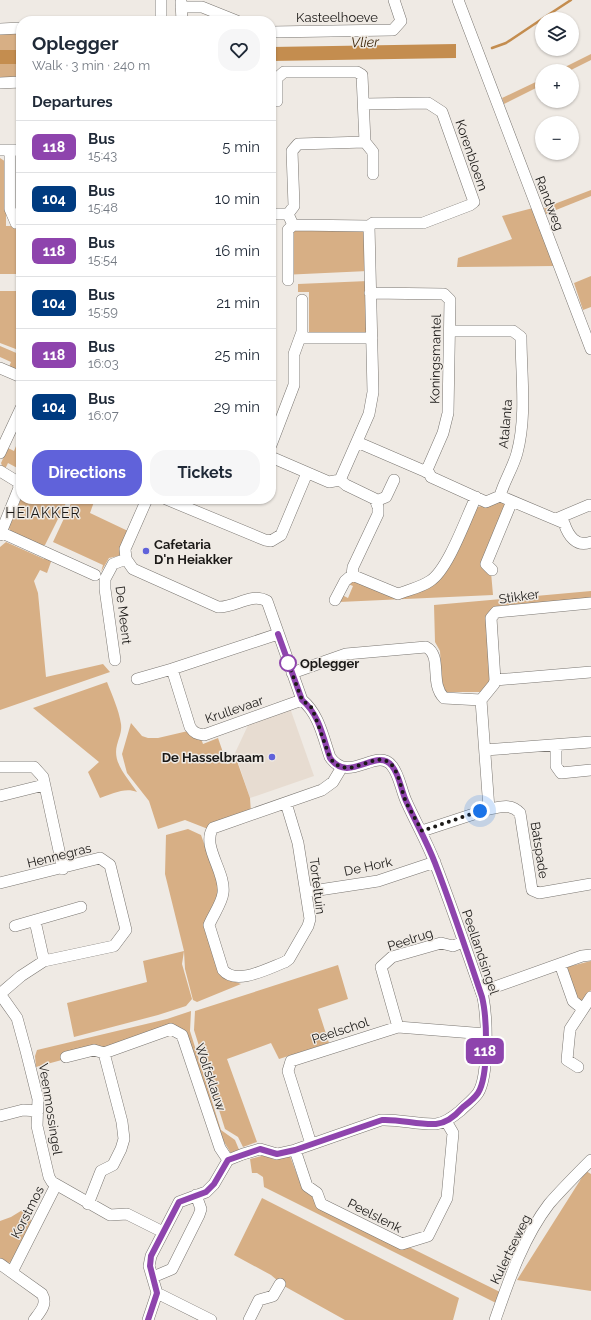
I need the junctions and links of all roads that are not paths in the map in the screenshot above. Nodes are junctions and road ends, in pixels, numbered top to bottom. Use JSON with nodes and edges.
{"nodes":[{"id":1,"x":161,"y":0,"type":"edge"},
{"id":2,"x":394,"y":0,"type":"edge"},
{"id":3,"x":458,"y":0,"type":"edge"},
{"id":4,"x":181,"y":4,"type":"edge"},
{"id":5,"x":203,"y":4,"type":"edge"},
{"id":6,"x":161,"y":16,"type":"edge"},
{"id":7,"x":182,"y":16,"type":"edge"},
{"id":8,"x":228,"y":16,"type":"edge"},
{"id":9,"x":16,"y":28,"type":"edge"},
{"id":10,"x":0,"y":29,"type":"edge"},
{"id":11,"x":276,"y":32,"type":"edge"},
{"id":12,"x":16,"y":82,"type":"edge"},
{"id":13,"x":0,"y":83,"type":"edge"},
{"id":14,"x":276,"y":101,"type":"edge"},
{"id":15,"x":364,"y":104,"type":"junction"},
{"id":16,"x":364,"y":142,"type":"junction"},
{"id":17,"x":10,"y":150,"type":"edge"},
{"id":18,"x":373,"y":174,"type":"dead end"},
{"id":19,"x":276,"y":214,"type":"edge"},
{"id":20,"x":288,"y":214,"type":"junction"},
{"id":21,"x":16,"y":223,"type":"edge"},
{"id":22,"x":293,"y":225,"type":"junction"},
{"id":23,"x":369,"y":226,"type":"junction"},
{"id":24,"x":288,"y":280,"type":"dead end"},
{"id":25,"x":370,"y":294,"type":"junction"},
{"id":26,"x":302,"y":300,"type":"dead end"},
{"id":27,"x":450,"y":331,"type":"junction"},
{"id":28,"x":301,"y":338,"type":"junction"},
{"id":29,"x":372,"y":338,"type":"junction"},
{"id":30,"x":591,"y":348,"type":"edge"},
{"id":31,"x":0,"y":368,"type":"edge"},
{"id":32,"x":16,"y":375,"type":"edge"},
{"id":33,"x":16,"y":419,"type":"edge"},
{"id":34,"x":276,"y":432,"type":"edge"},
{"id":35,"x":356,"y":442,"type":"junction"},
{"id":36,"x":0,"y":453,"type":"edge"},
{"id":37,"x":276,"y":459,"type":"edge"},
{"id":38,"x":0,"y":471,"type":"edge"},
{"id":39,"x":426,"y":472,"type":"junction"},
{"id":40,"x":307,"y":473,"type":"junction"},
{"id":41,"x":340,"y":480,"type":"junction"},
{"id":42,"x":394,"y":480,"type":"dead end"},
{"id":43,"x":16,"y":481,"type":"edge"},
{"id":44,"x":16,"y":495,"type":"edge"},
{"id":45,"x":500,"y":496,"type":"junction"},
{"id":46,"x":476,"y":497,"type":"junction"},
{"id":47,"x":376,"y":501,"type":"junction"},
{"id":48,"x":512,"y":501,"type":"junction"},
{"id":49,"x":145,"y":504,"type":"edge"},
{"id":50,"x":181,"y":504,"type":"edge"},
{"id":51,"x":591,"y":506,"type":"edge"},
{"id":52,"x":556,"y":519,"type":"junction"},
{"id":53,"x":0,"y":534,"type":"edge"},
{"id":54,"x":591,"y":542,"type":"edge"},
{"id":55,"x":126,"y":559,"type":"junction"},
{"id":56,"x":492,"y":570,"type":"dead end"},
{"id":57,"x":352,"y":574,"type":"junction"},
{"id":58,"x":96,"y":575,"type":"dead end"},
{"id":59,"x":336,"y":600,"type":"dead end"},
{"id":60,"x":591,"y":603,"type":"edge"},
{"id":61,"x":278,"y":634,"type":"junction"},
{"id":62,"x":115,"y":660,"type":"dead end"},
{"id":63,"x":172,"y":670,"type":"junction"},
{"id":64,"x":591,"y":672,"type":"edge"},
{"id":65,"x":292,"y":673,"type":"junction"},
{"id":66,"x":137,"y":679,"type":"dead end"},
{"id":67,"x":495,"y":680,"type":"junction"},
{"id":68,"x":302,"y":700,"type":"junction"},
{"id":69,"x":481,"y":700,"type":"junction"},
{"id":70,"x":591,"y":742,"type":"edge"},
{"id":71,"x":556,"y":746,"type":"junction"},
{"id":72,"x":484,"y":750,"type":"junction"},
{"id":73,"x":0,"y":767,"type":"edge"},
{"id":74,"x":342,"y":767,"type":"junction"},
{"id":75,"x":591,"y":770,"type":"edge"},
{"id":76,"x":44,"y":785,"type":"junction"},
{"id":77,"x":0,"y":796,"type":"edge"},
{"id":78,"x":286,"y":803,"type":"junction"},
{"id":79,"x":489,"y":809,"type":"junction"},
{"id":80,"x":422,"y":831,"type":"junction"},
{"id":81,"x":435,"y":862,"type":"junction"},
{"id":82,"x":63,"y":868,"type":"junction"},
{"id":83,"x":0,"y":883,"type":"edge"},
{"id":84,"x":591,"y":884,"type":"edge"},
{"id":85,"x":306,"y":892,"type":"junction"},
{"id":86,"x":81,"y":907,"type":"dead end"},
{"id":87,"x":35,"y":921,"type":"junction"},
{"id":88,"x":15,"y":926,"type":"dead end"},
{"id":89,"x":463,"y":942,"type":"junction"},
{"id":90,"x":591,"y":955,"type":"edge"},
{"id":91,"x":44,"y":961,"type":"junction"},
{"id":92,"x":560,"y":964,"type":"junction"},
{"id":93,"x":481,"y":992,"type":"junction"},
{"id":94,"x":0,"y":994,"type":"edge"},
{"id":95,"x":591,"y":997,"type":"edge"},
{"id":96,"x":583,"y":1009,"type":"junction"},
{"id":97,"x":398,"y":1027,"type":"junction"},
{"id":98,"x":486,"y":1034,"type":"junction"},
{"id":99,"x":104,"y":1053,"type":"junction"},
{"id":100,"x":66,"y":1057,"type":"dead end"},
{"id":101,"x":578,"y":1067,"type":"dead end"},
{"id":102,"x":38,"y":1111,"type":"junction"},
{"id":103,"x":0,"y":1116,"type":"edge"},
{"id":104,"x":446,"y":1121,"type":"junction"},
{"id":105,"x":311,"y":1144,"type":"junction"},
{"id":106,"x":295,"y":1150,"type":"junction"},
{"id":107,"x":228,"y":1160,"type":"junction"},
{"id":108,"x":591,"y":1160,"type":"edge"},
{"id":109,"x":56,"y":1185,"type":"junction"},
{"id":110,"x":196,"y":1196,"type":"junction"},
{"id":111,"x":88,"y":1204,"type":"junction"},
{"id":112,"x":163,"y":1232,"type":"junction"},
{"id":113,"x":0,"y":1264,"type":"edge"},
{"id":114,"x":12,"y":1272,"type":"junction"},
{"id":115,"x":153,"y":1277,"type":"junction"},
{"id":116,"x":280,"y":1284,"type":"dead end"},
{"id":117,"x":157,"y":1293,"type":"junction"},
{"id":118,"x":34,"y":1320,"type":"edge"},
{"id":119,"x":148,"y":1320,"type":"edge"},
{"id":120,"x":211,"y":1320,"type":"edge"},
{"id":121,"x":249,"y":1320,"type":"edge"},
{"id":122,"x":495,"y":1320,"type":"edge"}],
"edges":[{"from":1,"to":6,"type":"street"},
{"from":2,"to":11,"type":"street","name":"Kasteelhoeve"},
{"from":3,"to":30,"type":"street","name":"Randweg"},
{"from":4,"to":5,"type":"street"},
{"from":4,"to":7,"type":"street"},
{"from":5,"to":8,"type":"street"},
{"from":9,"to":10,"type":"street"},
{"from":12,"to":13,"type":"street"},
{"from":14,"to":15,"type":"street"},
{"from":15,"to":16,"type":"street"},
{"from":15,"to":23,"type":"street","name":"Korenbloem"},
{"from":16,"to":18,"type":"street"},
{"from":16,"to":20,"type":"street"},
{"from":17,"to":21,"type":"street"},
{"from":19,"to":20,"type":"street"},
{"from":20,"to":22,"type":"street"},
{"from":22,"to":23,"type":"street"},
{"from":22,"to":24,"type":"street"},
{"from":23,"to":25,"type":"street"},
{"from":25,"to":27,"type":"street","name":"Koningsmantel"},
{"from":25,"to":29,"type":"street"},
{"from":26,"to":28,"type":"street"},
{"from":27,"to":39,"type":"street","name":"Koningsmantel"},
{"from":27,"to":45,"type":"street","name":"Atalanta"},
{"from":28,"to":29,"type":"street"},
{"from":28,"to":34,"type":"street"},
{"from":29,"to":35,"type":"street"},
{"from":31,"to":32,"type":"street"},
{"from":33,"to":36,"type":"street"},
{"from":35,"to":39,"type":"street"},
{"from":35,"to":41,"type":"street"},
{"from":37,"to":40,"type":"street"},
{"from":38,"to":43,"type":"street"},
{"from":39,"to":46,"type":"street"},
{"from":40,"to":41,"type":"street"},
{"from":40,"to":50,"type":"street"},
{"from":41,"to":47,"type":"street"},
{"from":42,"to":47,"type":"street"},
{"from":44,"to":53,"type":"street"},
{"from":45,"to":46,"type":"street"},
{"from":45,"to":48,"type":"street"},
{"from":46,"to":57,"type":"street"},
{"from":47,"to":57,"type":"street"},
{"from":48,"to":52,"type":"street"},
{"from":48,"to":56,"type":"street"},
{"from":49,"to":55,"type":"street"},
{"from":51,"to":52,"type":"street"},
{"from":52,"to":54,"type":"street"},
{"from":53,"to":58,"type":"street"},
{"from":55,"to":61,"type":"street","name":"De Meent"},
{"from":55,"to":62,"type":"street","name":"De Meent"},
{"from":57,"to":59,"type":"street"},
{"from":60,"to":67,"type":"street","name":"Stikker"},
{"from":61,"to":63,"type":"street"},
{"from":61,"to":65,"type":"street"},
{"from":63,"to":66,"type":"street"},
{"from":63,"to":68,"type":"street","name":"Krullevaar"},
{"from":64,"to":67,"type":"street"},
{"from":65,"to":68,"type":"street"},
{"from":65,"to":69,"type":"street"},
{"from":67,"to":69,"type":"street"},
{"from":68,"to":74,"type":"street"},
{"from":69,"to":72,"type":"street"},
{"from":70,"to":71,"type":"street"},
{"from":71,"to":72,"type":"street"},
{"from":71,"to":75,"type":"street"},
{"from":72,"to":79,"type":"street"},
{"from":73,"to":76,"type":"street"},
{"from":74,"to":78,"type":"street","name":"Torteltuin"},
{"from":74,"to":80,"type":"street","name":"Peellandsingel"},
{"from":76,"to":77,"type":"street"},
{"from":76,"to":82,"type":"street"},
{"from":78,"to":85,"type":"street","name":"Torteltuin"},
{"from":78,"to":85,"type":"street","name":"Torteltuin"},
{"from":79,"to":80,"type":"street"},
{"from":79,"to":84,"type":"street","name":"Batspade"},
{"from":80,"to":81,"type":"street","name":"Peellandsingel"},
{"from":81,"to":85,"type":"street","name":"De Hork"},
{"from":81,"to":89,"type":"street","name":"Peellandsingel"},
{"from":82,"to":83,"type":"street","name":"Hennegras"},
{"from":82,"to":91,"type":"street","name":"Hennegras"},
{"from":86,"to":87,"type":"street"},
{"from":87,"to":88,"type":"street"},
{"from":87,"to":91,"type":"street"},
{"from":89,"to":93,"type":"street","name":"Peellandsingel"},
{"from":89,"to":97,"type":"street","name":"Peelrug"},
{"from":90,"to":92,"type":"street"},
{"from":91,"to":94,"type":"street","name":"Hennegras"},
{"from":92,"to":93,"type":"street"},
{"from":92,"to":96,"type":"street"},
{"from":93,"to":98,"type":"street","name":"Peellandsingel"},
{"from":94,"to":102,"type":"street","name":"Veenmossingel"},
{"from":95,"to":96,"type":"street"},
{"from":96,"to":101,"type":"street"},
{"from":97,"to":98,"type":"street","name":"Peelschol"},
{"from":97,"to":105,"type":"street","name":"Peelschol"},
{"from":98,"to":104,"type":"street","name":"Peellandsingel"},
{"from":99,"to":100,"type":"street","name":"Wolfsklauw"},
{"from":99,"to":107,"type":"street","name":"Wolfsklauw"},
{"from":99,"to":111,"type":"street"},
{"from":102,"to":103,"type":"street"},
{"from":102,"to":109,"type":"street","name":"Veenmossingel"},
{"from":104,"to":105,"type":"street"},
{"from":104,"to":106,"type":"street","name":"Peelslenk"},
{"from":105,"to":106,"type":"street"},
{"from":106,"to":107,"type":"street"},
{"from":107,"to":110,"type":"street"},
{"from":108,"to":122,"type":"street","name":"Kulertseweg"},
{"from":109,"to":111,"type":"street"},
{"from":109,"to":114,"type":"street","name":"Korstmos"},
{"from":110,"to":112,"type":"street"},
{"from":110,"to":115,"type":"street"},
{"from":111,"to":112,"type":"street"},
{"from":112,"to":115,"type":"street"},
{"from":113,"to":114,"type":"street"},
{"from":114,"to":118,"type":"street"},
{"from":115,"to":117,"type":"street"},
{"from":116,"to":121,"type":"street"},
{"from":117,"to":119,"type":"street"},
{"from":117,"to":120,"type":"street"}]}
